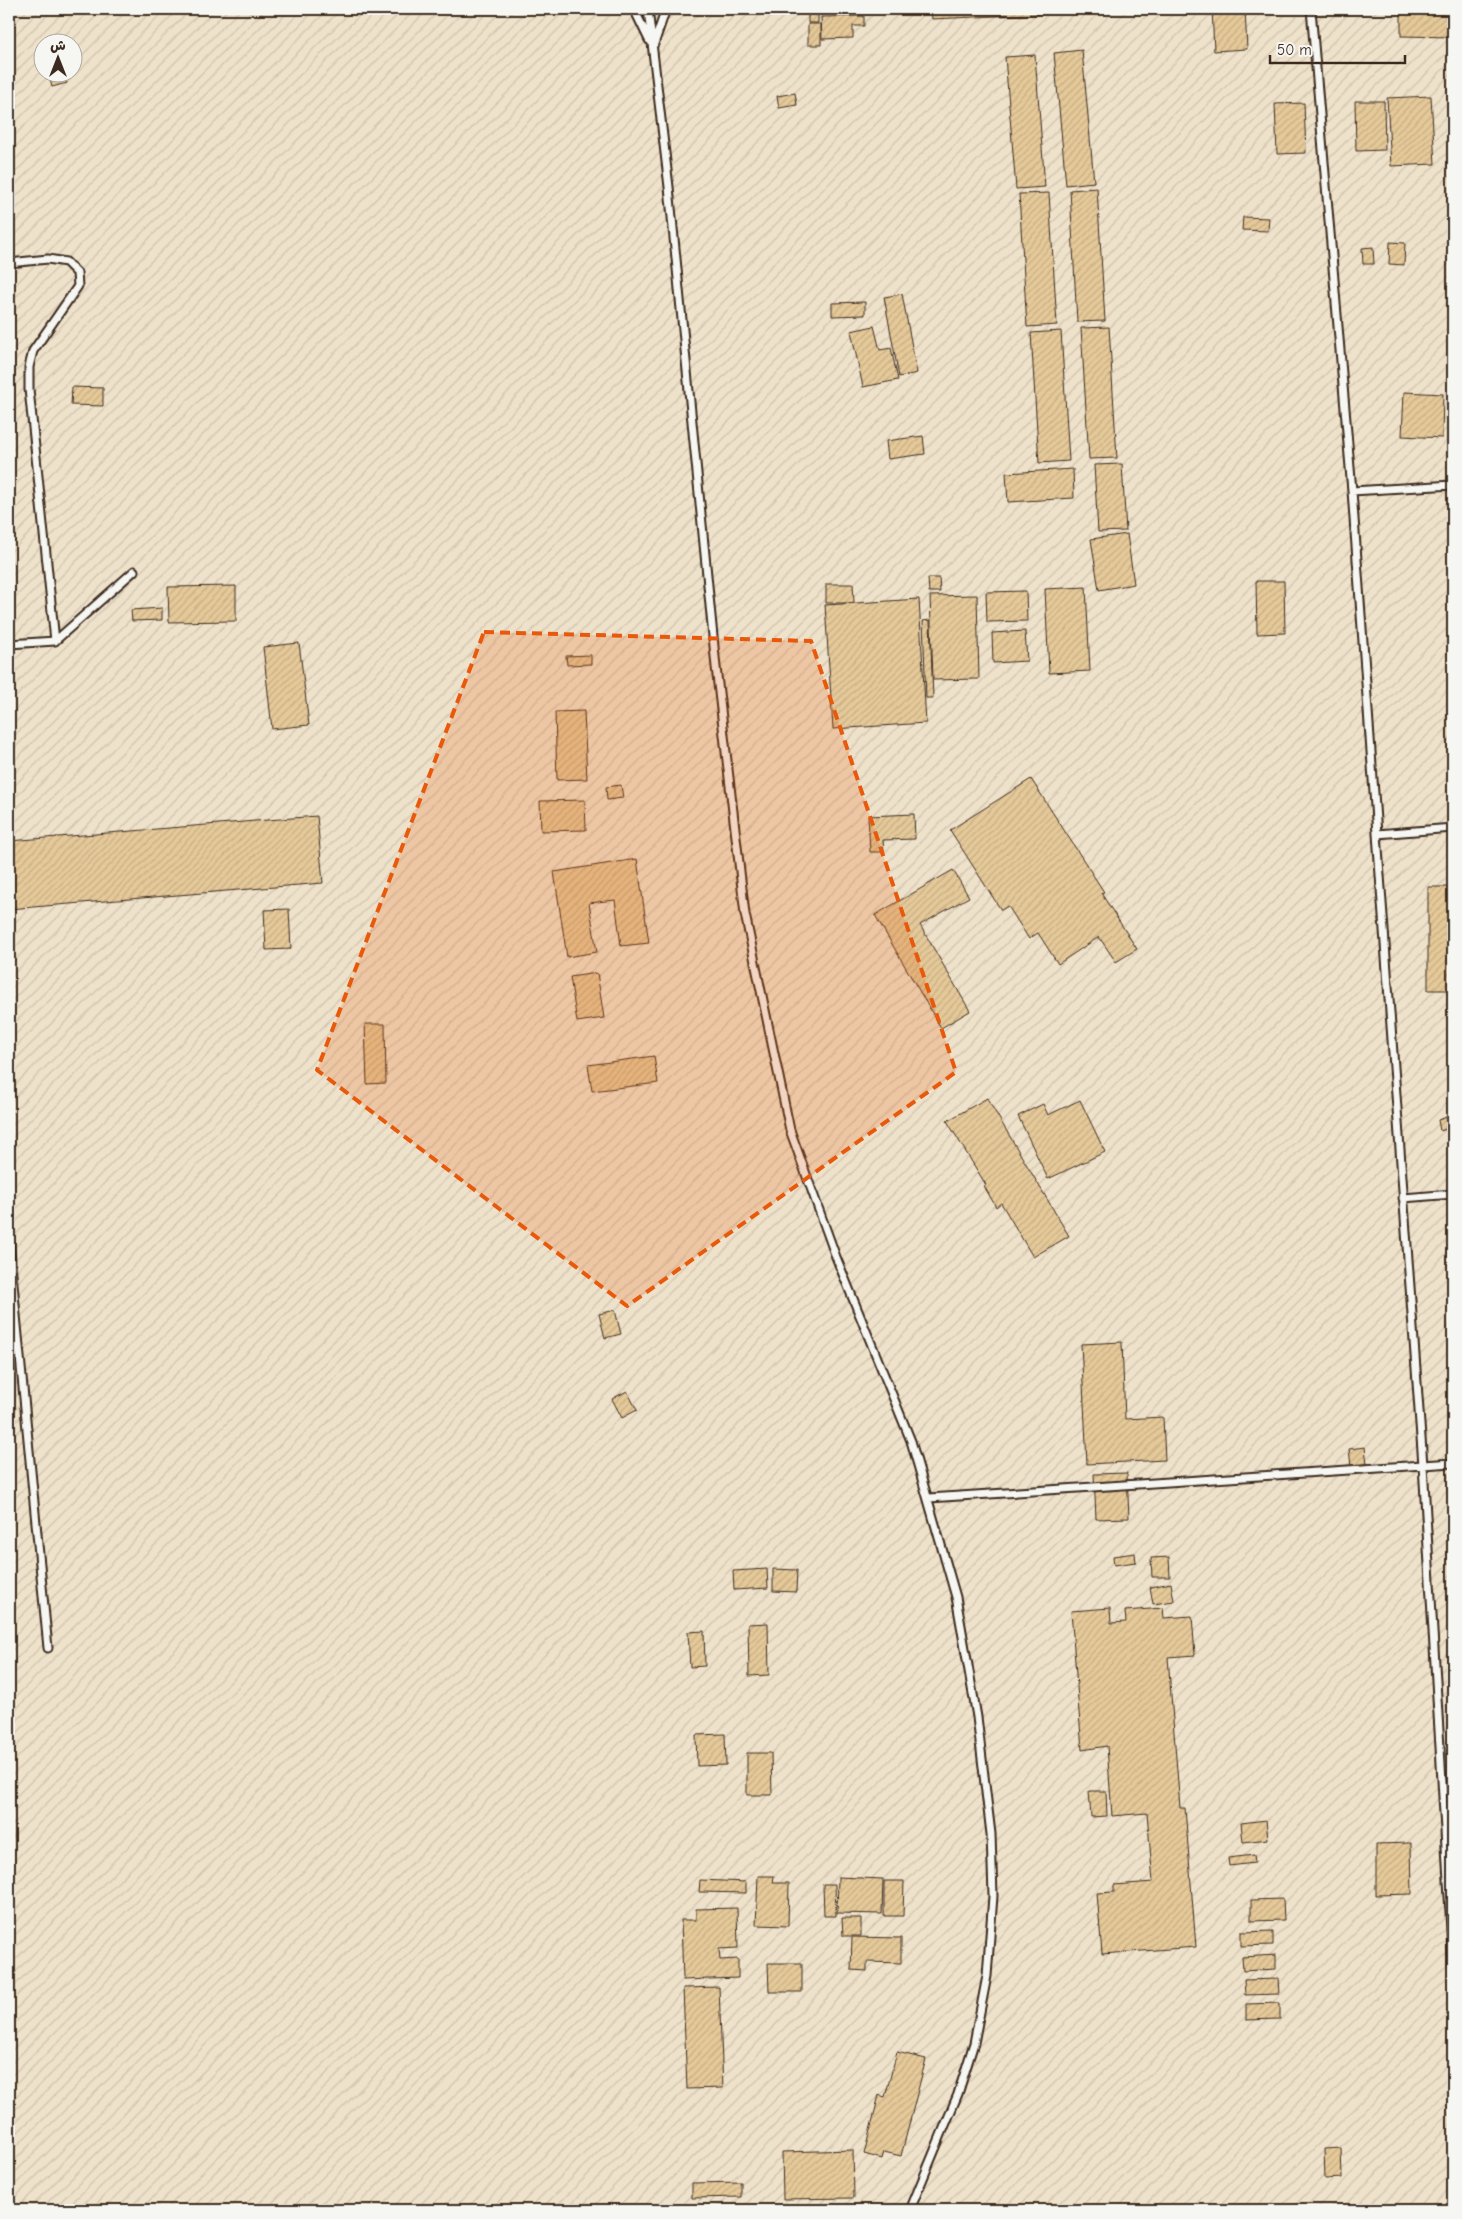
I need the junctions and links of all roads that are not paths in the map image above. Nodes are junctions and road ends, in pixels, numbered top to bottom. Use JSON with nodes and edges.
{"nodes":[{"id":1,"x":634,"y":9,"type":"edge"},
{"id":2,"x":648,"y":9,"type":"edge"},
{"id":3,"x":666,"y":9,"type":"edge"},
{"id":4,"x":1311,"y":9,"type":"edge"},
{"id":5,"x":653,"y":47,"type":"junction"},
{"id":6,"x":9,"y":263,"type":"edge"},
{"id":7,"x":1453,"y":485,"type":"edge"},
{"id":8,"x":1352,"y":492,"type":"junction"},
{"id":9,"x":134,"y":571,"type":"dead end"},
{"id":10,"x":55,"y":641,"type":"junction"},
{"id":11,"x":9,"y":644,"type":"edge"},
{"id":12,"x":1453,"y":828,"type":"edge"},
{"id":13,"x":1377,"y":834,"type":"junction"},
{"id":14,"x":1453,"y":1194,"type":"edge"},
{"id":15,"x":1403,"y":1198,"type":"junction"},
{"id":16,"x":9,"y":1242,"type":"edge"},
{"id":17,"x":1453,"y":1463,"type":"edge"},
{"id":18,"x":1423,"y":1465,"type":"junction"},
{"id":19,"x":929,"y":1498,"type":"junction"},
{"id":20,"x":48,"y":1648,"type":"dead end"},
{"id":21,"x":1450,"y":1869,"type":"edge"},
{"id":22,"x":1453,"y":1963,"type":"edge"},
{"id":23,"x":910,"y":2210,"type":"edge"}],
"edges":[{"from":1,"to":5,"type":"lane"},
{"from":2,"to":5,"type":"lane"},
{"from":3,"to":5,"type":"lane"},
{"from":4,"to":8,"type":"lane"},
{"from":5,"to":19,"type":"lane"},
{"from":6,"to":10,"type":"lane"},
{"from":7,"to":8,"type":"lane"},
{"from":8,"to":13,"type":"lane"},
{"from":9,"to":10,"type":"lane"},
{"from":10,"to":11,"type":"lane"},
{"from":12,"to":13,"type":"lane"},
{"from":13,"to":15,"type":"lane"},
{"from":14,"to":15,"type":"lane"},
{"from":15,"to":18,"type":"lane"},
{"from":16,"to":20,"type":"lane"},
{"from":17,"to":18,"type":"lane"},
{"from":18,"to":19,"type":"lane"},
{"from":18,"to":21,"type":"lane"},
{"from":19,"to":23,"type":"lane"},
{"from":21,"to":22,"type":"lane"}]}
